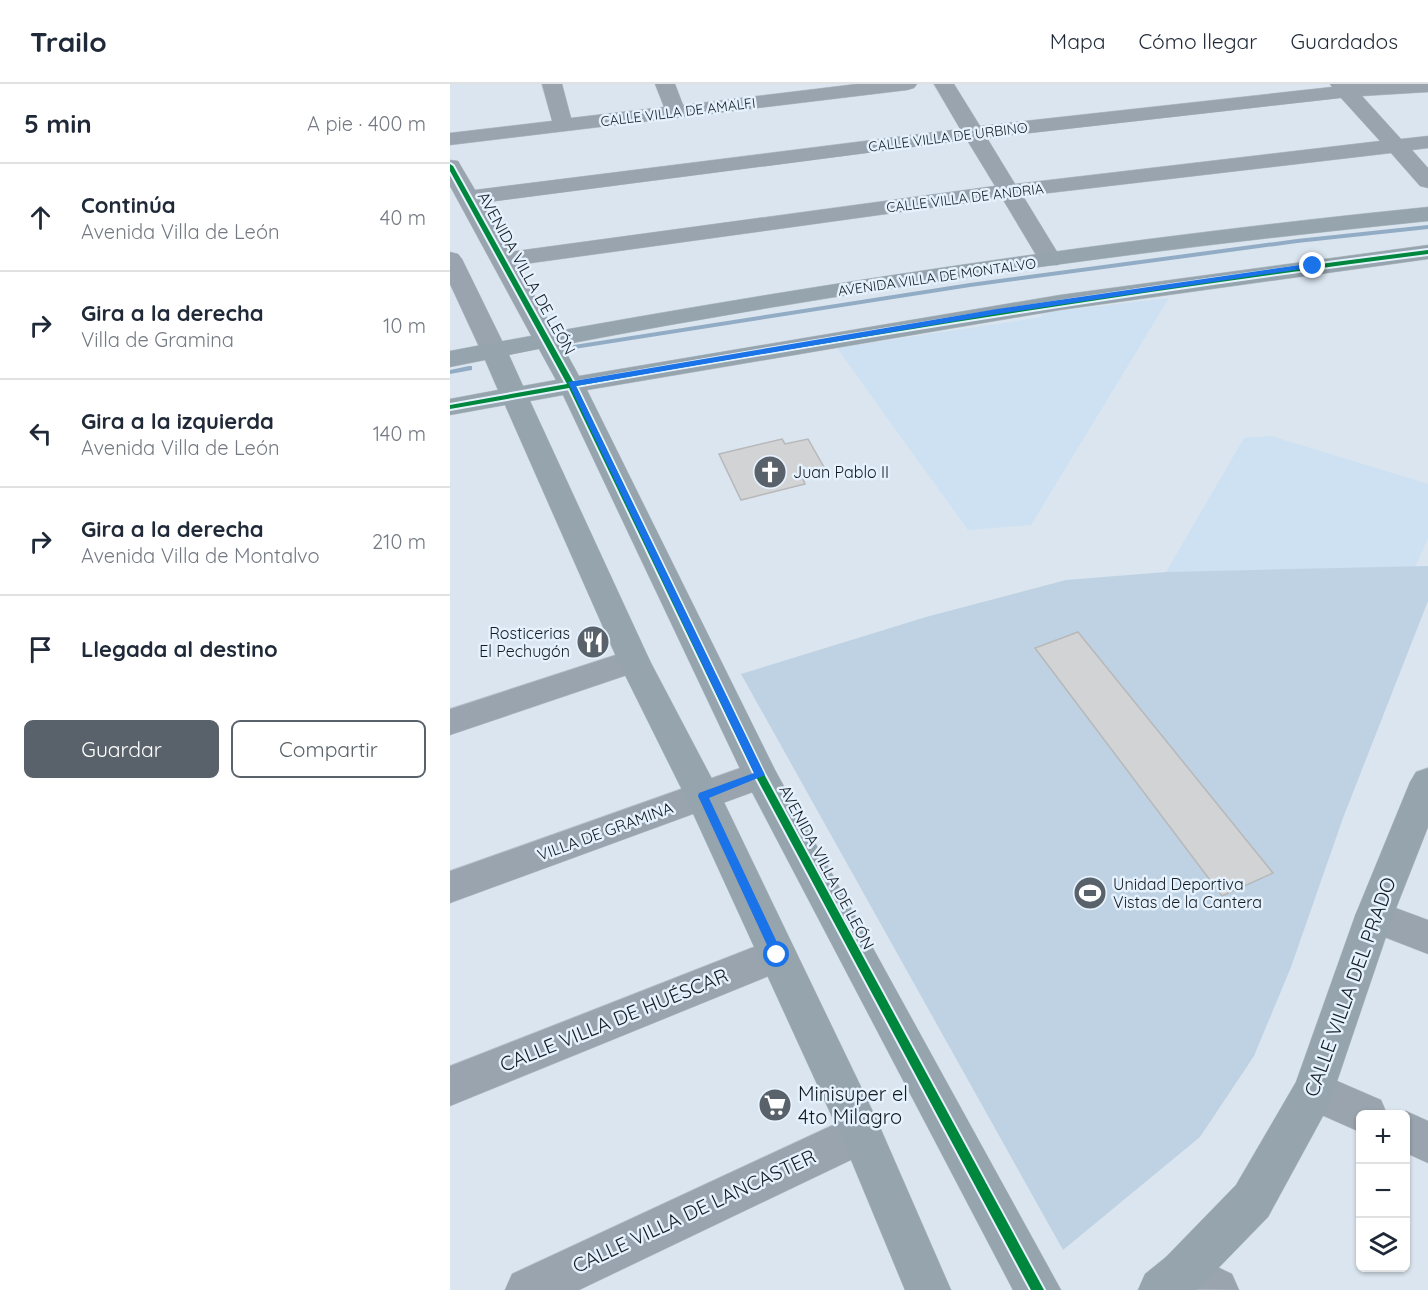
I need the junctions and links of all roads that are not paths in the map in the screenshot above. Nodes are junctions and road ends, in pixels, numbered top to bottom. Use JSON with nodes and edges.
{"nodes":[{"id":1,"x":552,"y":84,"type":"edge"},
{"id":2,"x":665,"y":84,"type":"edge"},
{"id":3,"x":901,"y":84,"type":"edge"},
{"id":4,"x":907,"y":84,"type":"edge"},
{"id":5,"x":944,"y":84,"type":"edge"},
{"id":6,"x":1428,"y":86,"type":"edge"},
{"id":7,"x":1343,"y":88,"type":"edge"},
{"id":8,"x":787,"y":91,"type":"edge"},
{"id":9,"x":676,"y":112,"type":"junction"},
{"id":10,"x":563,"y":125,"type":"junction"},
{"id":11,"x":975,"y":133,"type":"junction"},
{"id":12,"x":450,"y":140,"type":"edge"},
{"id":13,"x":1428,"y":142,"type":"edge"},
{"id":14,"x":1395,"y":144,"type":"junction"},
{"id":15,"x":450,"y":166,"type":"edge"},
{"id":16,"x":1428,"y":181,"type":"edge"},
{"id":17,"x":1008,"y":191,"type":"junction"},
{"id":18,"x":468,"y":198,"type":"junction"},
{"id":19,"x":1428,"y":214,"type":"edge"},
{"id":20,"x":1428,"y":252,"type":"edge"},
{"id":21,"x":502,"y":260,"type":"junction"},
{"id":22,"x":1050,"y":260,"type":"junction"},
{"id":23,"x":452,"y":268,"type":"edge"},
{"id":24,"x":546,"y":339,"type":"junction"},
{"id":25,"x":494,"y":351,"type":"junction"},
{"id":26,"x":450,"y":359,"type":"edge"},
{"id":27,"x":571,"y":384,"type":"junction"},
{"id":28,"x":514,"y":396,"type":"junction"},
{"id":29,"x":450,"y":407,"type":"edge"},
{"id":30,"x":634,"y":661,"type":"junction"},
{"id":31,"x":450,"y":722,"type":"edge"},
{"id":32,"x":760,"y":775,"type":"junction"},
{"id":33,"x":1428,"y":782,"type":"edge"},
{"id":34,"x":703,"y":796,"type":"junction"},
{"id":35,"x":450,"y":887,"type":"edge"},
{"id":36,"x":1374,"y":916,"type":"junction"},
{"id":37,"x":1428,"y":937,"type":"edge"},
{"id":38,"x":777,"y":955,"type":"junction"},
{"id":39,"x":450,"y":1086,"type":"edge"},
{"id":40,"x":1314,"y":1091,"type":"junction"},
{"id":41,"x":1357,"y":1110,"type":"edge"},
{"id":42,"x":861,"y":1133,"type":"junction"},
{"id":43,"x":1410,"y":1134,"type":"edge"},
{"id":44,"x":1428,"y":1142,"type":"edge"},
{"id":45,"x":1186,"y":1284,"type":"edge"},
{"id":46,"x":528,"y":1290,"type":"edge"},
{"id":47,"x":928,"y":1290,"type":"edge"},
{"id":48,"x":1038,"y":1290,"type":"edge"}],
"edges":[{"from":1,"to":10,"type":"street"},
{"from":2,"to":9,"type":"street"},
{"from":3,"to":4,"type":"street","name":"CALLE VILLA DE AMALFI"},
{"from":3,"to":8,"type":"street","name":"CALLE VILLA DE AMALFI"},
{"from":5,"to":11,"type":"street"},
{"from":6,"to":7,"type":"street","name":"CALLE VILLA DE URBINO"},
{"from":7,"to":11,"type":"street","name":"CALLE VILLA DE URBINO"},
{"from":7,"to":14,"type":"street"},
{"from":8,"to":9,"type":"street","name":"CALLE VILLA DE AMALFI"},
{"from":9,"to":10,"type":"street","name":"CALLE VILLA DE AMALFI"},
{"from":10,"to":12,"type":"street","name":"CALLE VILLA DE AMALFI"},
{"from":11,"to":17,"type":"street"},
{"from":11,"to":18,"type":"street","name":"CALLE VILLA DE URBINO"},
{"from":13,"to":14,"type":"street","name":"CALLE VILLA DE ANDRIA"},
{"from":14,"to":16,"type":"street"},
{"from":14,"to":17,"type":"street","name":"CALLE VILLA DE ANDRIA"},
{"from":15,"to":18,"type":"street","name":"AVENIDA VILLA DE LEÓN"},
{"from":17,"to":21,"type":"street","name":"CALLE VILLA DE ANDRIA"},
{"from":17,"to":22,"type":"street"},
{"from":18,"to":21,"type":"street","name":"AVENIDA VILLA DE LEÓN"},
{"from":19,"to":22,"type":"street","name":"AVENIDA VILLA DE MONTALVO"},
{"from":20,"to":27,"type":"street"},
{"from":21,"to":24,"type":"street","name":"AVENIDA VILLA DE LEÓN"},
{"from":22,"to":24,"type":"street","name":"AVENIDA VILLA DE MONTALVO"},
{"from":23,"to":25,"type":"street"},
{"from":24,"to":25,"type":"street","name":"AVENIDA VILLA DE MONTALVO"},
{"from":24,"to":27,"type":"street","name":"AVENIDA VILLA DE LEÓN"},
{"from":25,"to":26,"type":"street","name":"AVENIDA VILLA DE MONTALVO"},
{"from":25,"to":28,"type":"street"},
{"from":27,"to":28,"type":"street"},
{"from":27,"to":32,"type":"street","name":"AVENIDA VILLA DE LEÓN"},
{"from":28,"to":29,"type":"street"},
{"from":28,"to":30,"type":"street"},
{"from":30,"to":31,"type":"street"},
{"from":30,"to":34,"type":"street"},
{"from":32,"to":34,"type":"street","name":"VILLA DE GRAMINA"},
{"from":32,"to":48,"type":"street","name":"AVENIDA VILLA DE LEÓN"},
{"from":33,"to":36,"type":"street","name":"CALLE VILLA DEL PRADO"},
{"from":34,"to":35,"type":"street","name":"VILLA DE GRAMINA"},
{"from":34,"to":38,"type":"street"},
{"from":36,"to":37,"type":"street"},
{"from":36,"to":40,"type":"street","name":"CALLE VILLA DEL PRADO"},
{"from":38,"to":39,"type":"street","name":"CALLE VILLA DE HUÉSCAR"},
{"from":38,"to":42,"type":"street"},
{"from":40,"to":41,"type":"street"},
{"from":40,"to":45,"type":"street","name":"CALLE VILLA DEL PRADO"},
{"from":42,"to":46,"type":"street","name":"CALLE VILLA DE LANCASTER"},
{"from":42,"to":47,"type":"street"},
{"from":43,"to":44,"type":"street"}]}
